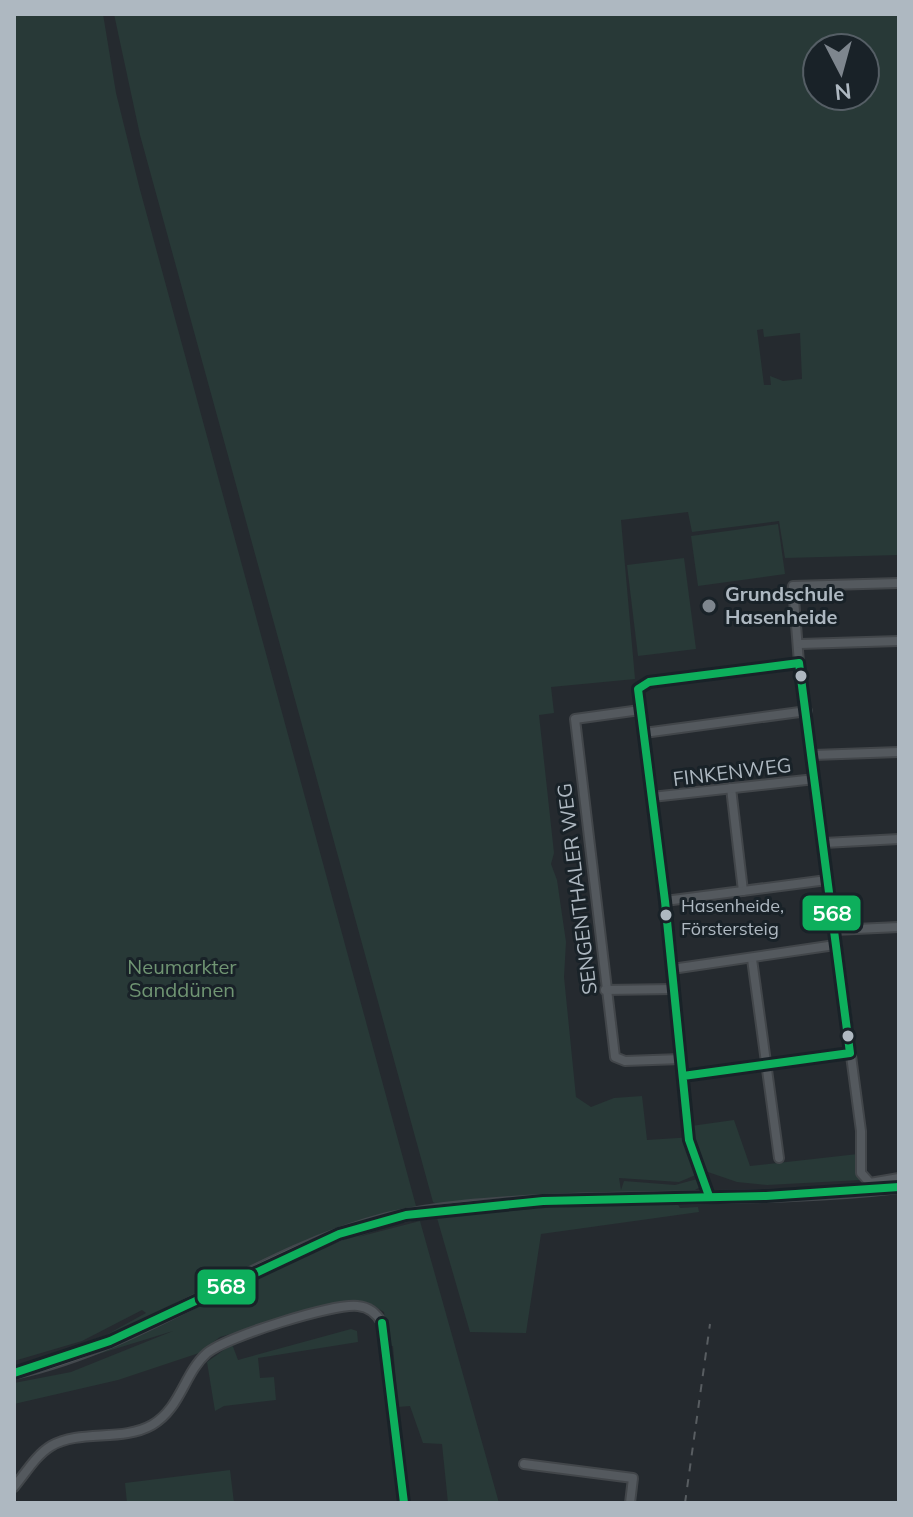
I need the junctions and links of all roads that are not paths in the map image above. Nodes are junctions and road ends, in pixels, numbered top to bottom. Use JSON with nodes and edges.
{"nodes":[{"id":1,"x":899,"y":583,"type":"edge"},
{"id":2,"x":899,"y":641,"type":"edge"},
{"id":3,"x":800,"y":644,"type":"junction"},
{"id":4,"x":799,"y":663,"type":"junction"},
{"id":5,"x":640,"y":710,"type":"junction"},
{"id":6,"x":807,"y":711,"type":"junction"},
{"id":7,"x":644,"y":733,"type":"junction"},
{"id":8,"x":899,"y":752,"type":"edge"},
{"id":9,"x":813,"y":755,"type":"junction"},
{"id":10,"x":815,"y":779,"type":"junction"},
{"id":11,"x":731,"y":788,"type":"junction"},
{"id":12,"x":652,"y":797,"type":"junction"},
{"id":13,"x":899,"y":839,"type":"edge"},
{"id":14,"x":824,"y":843,"type":"junction"},
{"id":15,"x":827,"y":880,"type":"junction"},
{"id":16,"x":743,"y":891,"type":"junction"},
{"id":17,"x":665,"y":901,"type":"junction"},
{"id":18,"x":899,"y":927,"type":"edge"},
{"id":19,"x":834,"y":930,"type":"junction"},
{"id":20,"x":835,"y":945,"type":"junction"},
{"id":21,"x":752,"y":959,"type":"junction"},
{"id":22,"x":672,"y":969,"type":"junction"},
{"id":23,"x":674,"y":989,"type":"junction"},
{"id":24,"x":605,"y":990,"type":"junction"},
{"id":25,"x":850,"y":1053,"type":"junction"},
{"id":26,"x":681,"y":1059,"type":"junction"},
{"id":27,"x":767,"y":1065,"type":"junction"},
{"id":28,"x":683,"y":1076,"type":"junction"},
{"id":29,"x":779,"y":1158,"type":"dead end"},
{"id":30,"x":899,"y":1178,"type":"edge"},
{"id":31,"x":899,"y":1187,"type":"edge"},
{"id":32,"x":709,"y":1196,"type":"junction"},
{"id":33,"x":14,"y":1373,"type":"edge"},
{"id":34,"x":524,"y":1464,"type":"dead end"},
{"id":35,"x":14,"y":1487,"type":"edge"},
{"id":36,"x":404,"y":1503,"type":"edge"},
{"id":37,"x":630,"y":1503,"type":"edge"}],
"edges":[{"from":1,"to":3,"type":"street"},
{"from":2,"to":3,"type":"street"},
{"from":3,"to":4,"type":"street"},
{"from":4,"to":5,"type":"street"},
{"from":4,"to":6,"type":"street"},
{"from":5,"to":7,"type":"street"},
{"from":5,"to":24,"type":"street","name":"SENGENTHALER WEG"},
{"from":6,"to":7,"type":"street"},
{"from":6,"to":9,"type":"street"},
{"from":7,"to":12,"type":"street"},
{"from":8,"to":9,"type":"street"},
{"from":9,"to":10,"type":"street"},
{"from":10,"to":11,"type":"street","name":"FINKENWEG"},
{"from":10,"to":14,"type":"street"},
{"from":11,"to":12,"type":"street","name":"FINKENWEG"},
{"from":11,"to":16,"type":"street"},
{"from":12,"to":17,"type":"street"},
{"from":13,"to":14,"type":"street"},
{"from":14,"to":15,"type":"street"},
{"from":15,"to":16,"type":"street"},
{"from":15,"to":19,"type":"street"},
{"from":16,"to":17,"type":"street"},
{"from":17,"to":22,"type":"street"},
{"from":18,"to":19,"type":"street"},
{"from":19,"to":20,"type":"street"},
{"from":20,"to":21,"type":"street"},
{"from":20,"to":25,"type":"street"},
{"from":21,"to":22,"type":"street"},
{"from":21,"to":27,"type":"street"},
{"from":22,"to":23,"type":"street"},
{"from":23,"to":24,"type":"street"},
{"from":23,"to":26,"type":"street"},
{"from":24,"to":26,"type":"street","name":"SENGENTHALER WEG"},
{"from":25,"to":27,"type":"street"},
{"from":25,"to":30,"type":"street"},
{"from":26,"to":28,"type":"street"},
{"from":27,"to":28,"type":"street"},
{"from":27,"to":29,"type":"street"},
{"from":28,"to":32,"type":"street"},
{"from":31,"to":32,"type":"main road"},
{"from":32,"to":33,"type":"main road"},
{"from":34,"to":37,"type":"street"},
{"from":35,"to":36,"type":"street"}]}
